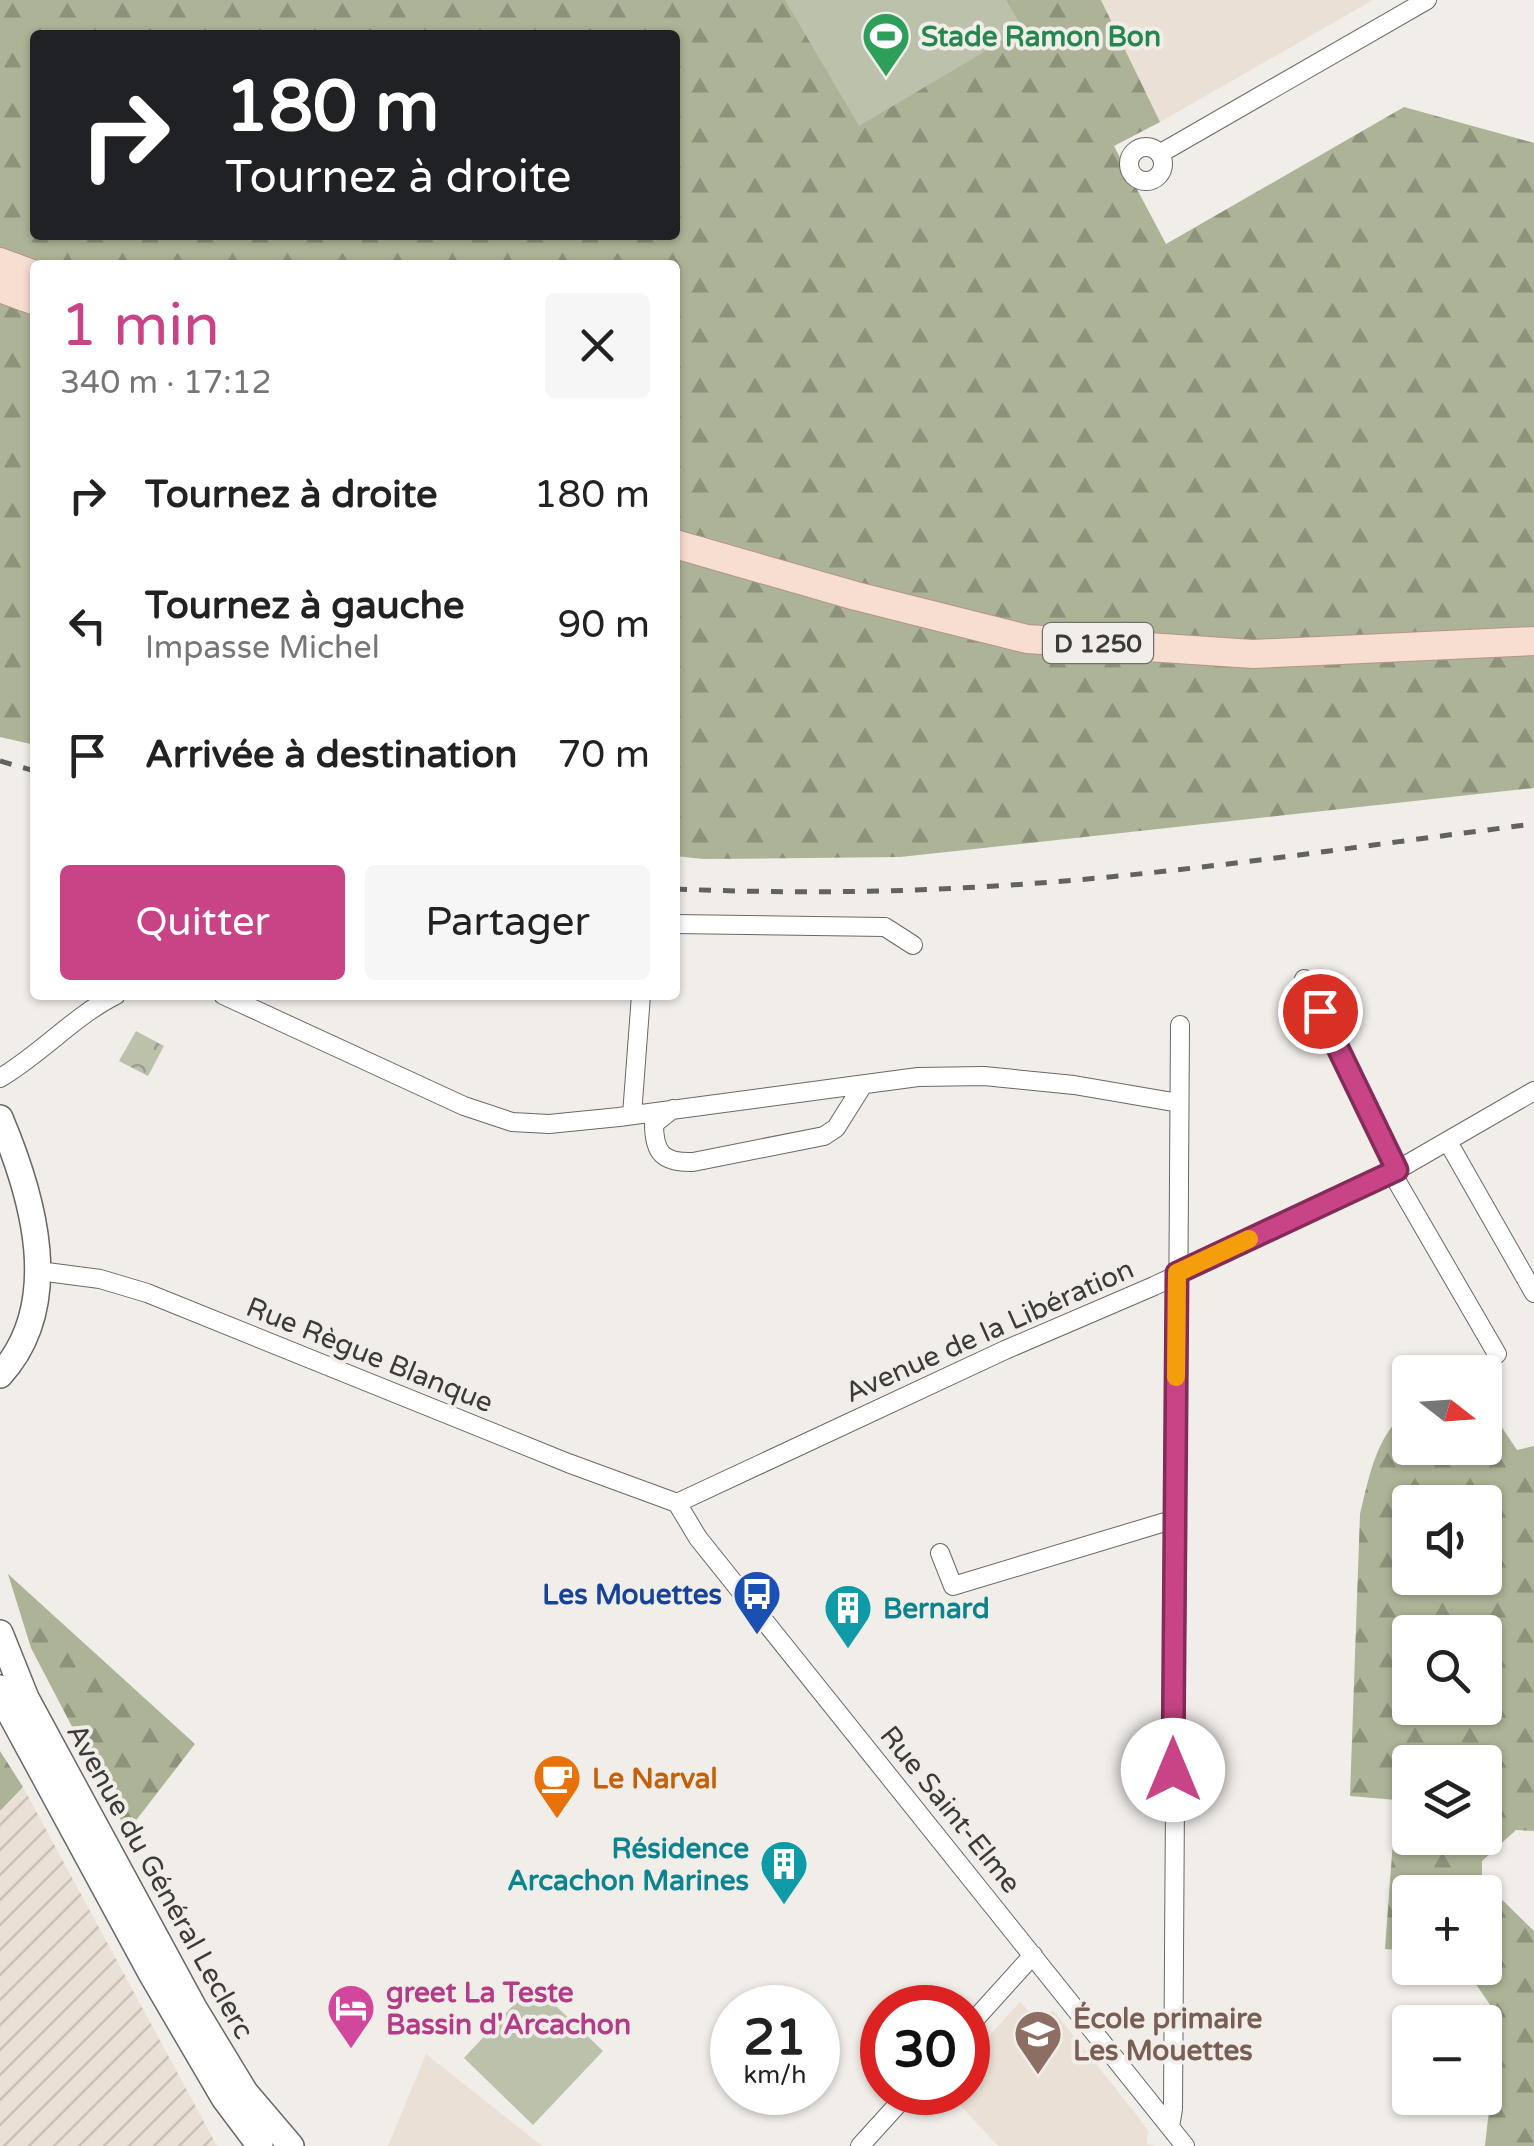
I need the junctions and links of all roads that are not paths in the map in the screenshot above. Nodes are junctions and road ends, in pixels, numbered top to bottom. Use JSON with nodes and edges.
{"nodes":[{"id":1,"x":1427,"y":0,"type":"edge"},
{"id":2,"x":1161,"y":153,"type":"dead end"},
{"id":3,"x":0,"y":262,"type":"edge"},
{"id":4,"x":30,"y":273,"type":"edge"},
{"id":5,"x":0,"y":288,"type":"edge"},
{"id":6,"x":30,"y":298,"type":"edge"},
{"id":7,"x":680,"y":545,"type":"edge"},
{"id":8,"x":1534,"y":641,"type":"edge"},
{"id":9,"x":680,"y":924,"type":"edge"},
{"id":10,"x":913,"y":945,"type":"dead end"},
{"id":11,"x":1304,"y":979,"type":"dead end"},
{"id":12,"x":106,"y":1000,"type":"edge"},
{"id":13,"x":234,"y":1000,"type":"edge"},
{"id":14,"x":641,"y":1000,"type":"edge"},
{"id":15,"x":1180,"y":1025,"type":"dead end"},
{"id":16,"x":0,"y":1078,"type":"edge"},
{"id":17,"x":864,"y":1085,"type":"junction"},
{"id":18,"x":1534,"y":1091,"type":"edge"},
{"id":19,"x":1179,"y":1103,"type":"junction"},
{"id":20,"x":674,"y":1108,"type":"junction"},
{"id":21,"x":632,"y":1115,"type":"junction"},
{"id":22,"x":0,"y":1118,"type":"edge"},
{"id":23,"x":1448,"y":1142,"type":"junction"},
{"id":24,"x":1395,"y":1171,"type":"junction"},
{"id":25,"x":39,"y":1271,"type":"junction"},
{"id":26,"x":1177,"y":1273,"type":"junction"},
{"id":27,"x":1534,"y":1293,"type":"edge"},
{"id":28,"x":1497,"y":1354,"type":"dead end"},
{"id":29,"x":0,"y":1375,"type":"edge"},
{"id":30,"x":677,"y":1503,"type":"junction"},
{"id":31,"x":1175,"y":1519,"type":"junction"},
{"id":32,"x":940,"y":1552,"type":"dead end"},
{"id":33,"x":0,"y":1632,"type":"edge"},
{"id":34,"x":0,"y":1688,"type":"edge"},
{"id":35,"x":1033,"y":1955,"type":"junction"},
{"id":36,"x":990,"y":2003,"type":"edge"},
{"id":37,"x":888,"y":2115,"type":"edge"},
{"id":38,"x":1170,"y":2127,"type":"junction"},
{"id":39,"x":260,"y":2146,"type":"edge"},
{"id":40,"x":291,"y":2146,"type":"edge"},
{"id":41,"x":860,"y":2146,"type":"edge"},
{"id":42,"x":1186,"y":2146,"type":"edge"}],
"edges":[{"from":1,"to":2,"type":"street"},
{"from":3,"to":4,"type":"main road"},
{"from":5,"to":6,"type":"main road"},
{"from":7,"to":8,"type":"main road","number":"D 1250"},
{"from":9,"to":10,"type":"street"},
{"from":11,"to":24,"type":"street"},
{"from":12,"to":16,"type":"street"},
{"from":13,"to":21,"type":"street"},
{"from":14,"to":21,"type":"street"},
{"from":15,"to":19,"type":"street"},
{"from":17,"to":19,"type":"street"},
{"from":17,"to":20,"type":"street"},
{"from":17,"to":20,"type":"street"},
{"from":18,"to":23,"type":"street","name":"Avenue de la Libération"},
{"from":19,"to":26,"type":"street"},
{"from":20,"to":21,"type":"street"},
{"from":22,"to":25,"type":"main road"},
{"from":23,"to":24,"type":"street","name":"Avenue de la Libération"},
{"from":23,"to":27,"type":"street"},
{"from":24,"to":26,"type":"street","name":"Avenue de la Libération"},
{"from":24,"to":28,"type":"street"},
{"from":25,"to":29,"type":"main road"},
{"from":25,"to":30,"type":"street","name":"Rue Règue Blanque"},
{"from":26,"to":30,"type":"street","name":"Avenue de la Libération"},
{"from":26,"to":31,"type":"street"},
{"from":30,"to":35,"type":"street","name":"Rue Saint-Elme"},
{"from":31,"to":32,"type":"street"},
{"from":31,"to":38,"type":"street"},
{"from":33,"to":40,"type":"main road","name":"Avenue du Général Leclerc"},
{"from":34,"to":39,"type":"main road","name":"Avenue du Général Leclerc"},
{"from":35,"to":36,"type":"street"},
{"from":35,"to":38,"type":"street","name":"Rue Saint-Elme"},
{"from":37,"to":41,"type":"street"},
{"from":38,"to":42,"type":"street","name":"Rue Saint-Elme"}]}
